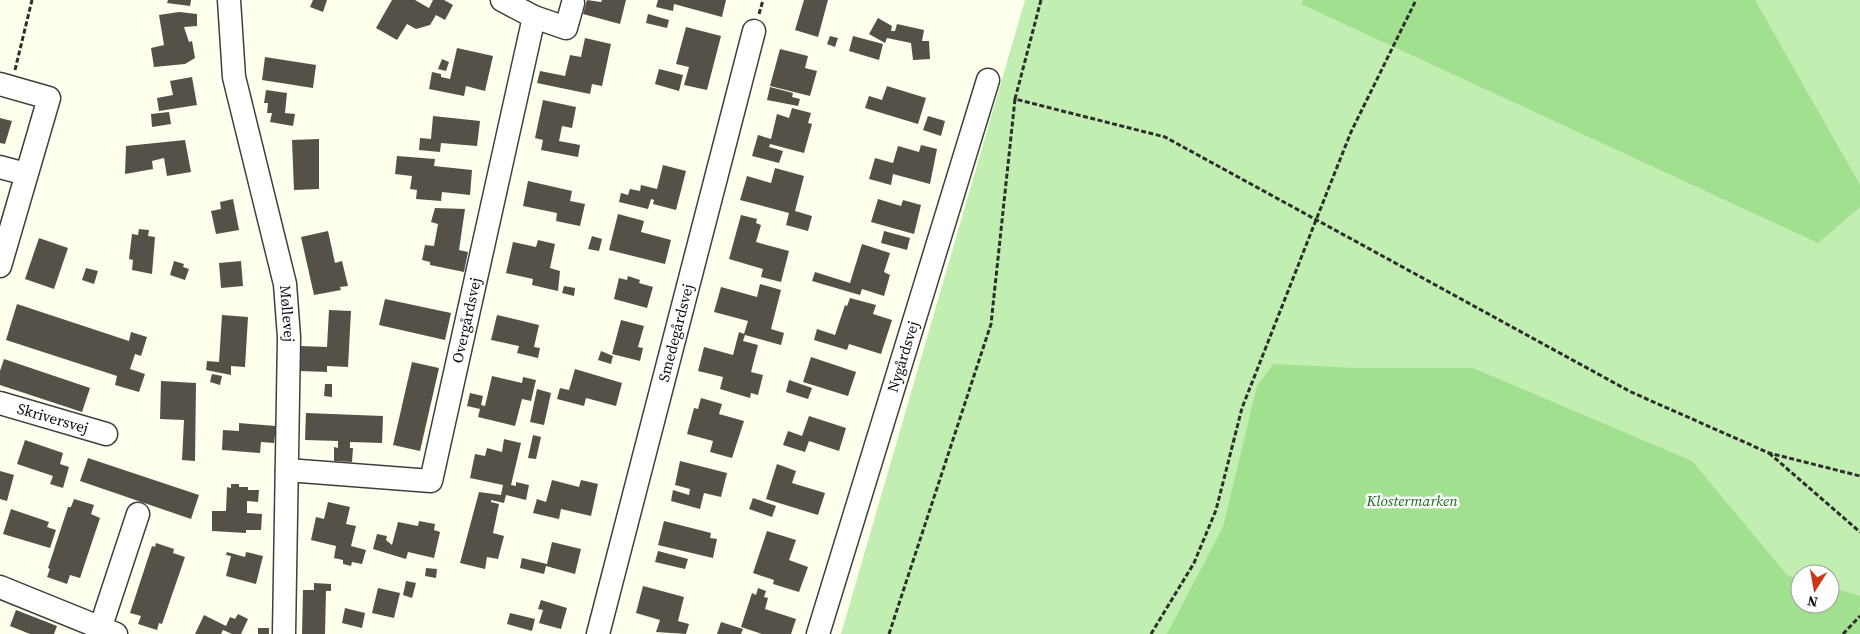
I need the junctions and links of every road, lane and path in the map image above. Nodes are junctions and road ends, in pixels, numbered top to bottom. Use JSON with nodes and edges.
{"nodes":[{"id":1,"x":32,"y":0,"type":"edge"},
{"id":2,"x":229,"y":0,"type":"edge"},
{"id":3,"x":502,"y":0,"type":"edge"},
{"id":4,"x":1041,"y":0,"type":"edge"},
{"id":5,"x":1416,"y":0,"type":"edge"},
{"id":6,"x":573,"y":2,"type":"dead end"},
{"id":7,"x":534,"y":17,"type":"junction"},
{"id":8,"x":754,"y":31,"type":"dead end"},
{"id":9,"x":988,"y":80,"type":"dead end"},
{"id":10,"x":6,"y":86,"type":"edge"},
{"id":11,"x":1015,"y":99,"type":"junction"},
{"id":12,"x":0,"y":167,"type":"edge"},
{"id":13,"x":26,"y":174,"type":"junction"},
{"id":14,"x":1316,"y":220,"type":"junction"},
{"id":15,"x":0,"y":266,"type":"edge"},
{"id":16,"x":0,"y":402,"type":"edge"},
{"id":17,"x":106,"y":434,"type":"dead end"},
{"id":18,"x":1769,"y":453,"type":"junction"},
{"id":19,"x":287,"y":470,"type":"junction"},
{"id":20,"x":1860,"y":476,"type":"edge"},
{"id":21,"x":138,"y":514,"type":"dead end"},
{"id":22,"x":1860,"y":532,"type":"edge"},
{"id":23,"x":0,"y":587,"type":"edge"},
{"id":24,"x":1860,"y":616,"type":"edge"},
{"id":25,"x":109,"y":630,"type":"edge"},
{"id":26,"x":284,"y":634,"type":"edge"},
{"id":27,"x":598,"y":634,"type":"edge"},
{"id":28,"x":818,"y":634,"type":"edge"},
{"id":29,"x":889,"y":634,"type":"edge"},
{"id":30,"x":1151,"y":634,"type":"edge"},
{"id":31,"x":1843,"y":634,"type":"edge"}],
"edges":[{"from":1,"to":10,"type":"path"},
{"from":2,"to":19,"type":"street","name":"Møllevej"},
{"from":3,"to":7,"type":"street"},
{"from":4,"to":11,"type":"path"},
{"from":5,"to":14,"type":"path"},
{"from":6,"to":7,"type":"street"},
{"from":7,"to":19,"type":"street","name":"Overgårdsvej"},
{"from":8,"to":27,"type":"street","name":"Smedegårdsvej"},
{"from":9,"to":28,"type":"street","name":"Nygårdsvej"},
{"from":10,"to":13,"type":"street"},
{"from":11,"to":14,"type":"path"},
{"from":11,"to":29,"type":"path"},
{"from":12,"to":13,"type":"street"},
{"from":13,"to":15,"type":"street"},
{"from":14,"to":18,"type":"path"},
{"from":14,"to":30,"type":"path"},
{"from":16,"to":17,"type":"street","name":"Skriversvej"},
{"from":18,"to":20,"type":"path"},
{"from":18,"to":22,"type":"path"},
{"from":19,"to":26,"type":"street","name":"Møllevej"},
{"from":21,"to":25,"type":"street"},
{"from":23,"to":25,"type":"street"},
{"from":24,"to":31,"type":"path"}]}
